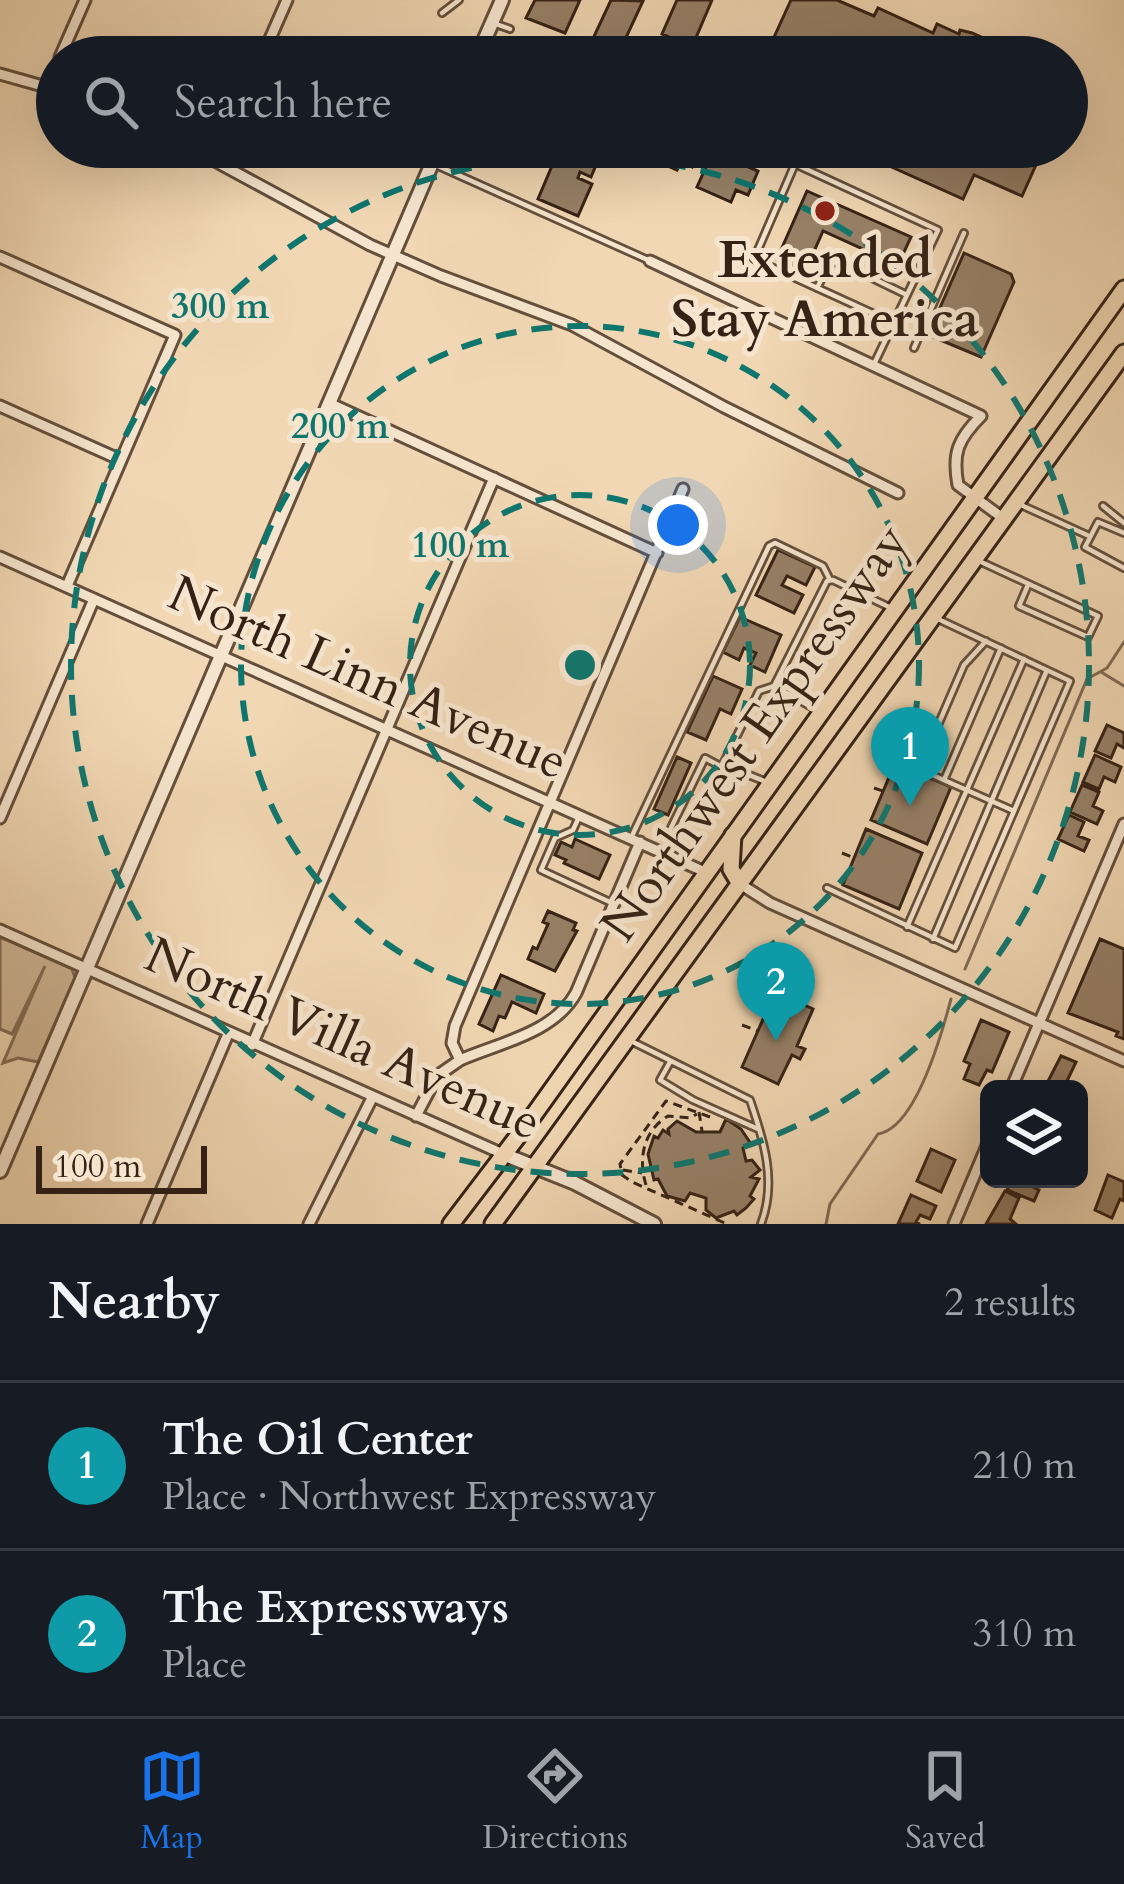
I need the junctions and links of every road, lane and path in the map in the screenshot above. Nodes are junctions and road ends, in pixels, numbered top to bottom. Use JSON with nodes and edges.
{"nodes":[{"id":1,"x":85,"y":0,"type":"edge"},
{"id":2,"x":287,"y":0,"type":"edge"},
{"id":3,"x":458,"y":0,"type":"edge"},
{"id":4,"x":502,"y":0,"type":"edge"},
{"id":5,"x":442,"y":13,"type":"dead end"},
{"id":6,"x":492,"y":22,"type":"junction"},
{"id":7,"x":510,"y":29,"type":"dead end"},
{"id":8,"x":69,"y":36,"type":"edge"},
{"id":9,"x":271,"y":36,"type":"edge"},
{"id":10,"x":486,"y":36,"type":"edge"},
{"id":11,"x":0,"y":74,"type":"edge"},
{"id":12,"x":36,"y":84,"type":"edge"},
{"id":13,"x":233,"y":168,"type":"edge"},
{"id":14,"x":430,"y":168,"type":"edge"},
{"id":15,"x":443,"y":168,"type":"edge"},
{"id":16,"x":793,"y":168,"type":"edge"},
{"id":17,"x":804,"y":168,"type":"edge"},
{"id":18,"x":964,"y":232,"type":"dead end"},
{"id":19,"x":392,"y":255,"type":"junction"},
{"id":20,"x":0,"y":257,"type":"edge"},
{"id":21,"x":650,"y":261,"type":"joint"},
{"id":22,"x":817,"y":288,"type":"junction"},
{"id":23,"x":1124,"y":289,"type":"edge"},
{"id":24,"x":907,"y":295,"type":"junction"},
{"id":25,"x":894,"y":323,"type":"junction"},
{"id":26,"x":914,"y":348,"type":"dead end"},
{"id":27,"x":1124,"y":353,"type":"edge"},
{"id":28,"x":872,"y":367,"type":"junction"},
{"id":29,"x":329,"y":404,"type":"junction"},
{"id":30,"x":0,"y":406,"type":"edge"},
{"id":31,"x":122,"y":460,"type":"junction"},
{"id":32,"x":494,"y":478,"type":"junction"},
{"id":33,"x":683,"y":489,"type":"dead end"},
{"id":34,"x":898,"y":493,"type":"dead end"},
{"id":35,"x":976,"y":496,"type":"junction"},
{"id":36,"x":1015,"y":502,"type":"junction"},
{"id":37,"x":1102,"y":506,"type":"dead end"},
{"id":38,"x":1004,"y":519,"type":"junction"},
{"id":39,"x":1124,"y":523,"type":"edge"},
{"id":40,"x":1124,"y":532,"type":"edge"},
{"id":41,"x":1088,"y":535,"type":"junction"},
{"id":42,"x":657,"y":553,"type":"junction"},
{"id":43,"x":0,"y":556,"type":"edge"},
{"id":44,"x":975,"y":559,"type":"junction"},
{"id":45,"x":1124,"y":568,"type":"edge"},
{"id":46,"x":830,"y":580,"type":"junction"},
{"id":47,"x":1028,"y":585,"type":"junction"},
{"id":48,"x":67,"y":586,"type":"junction"},
{"id":49,"x":94,"y":599,"type":"junction"},
{"id":50,"x":894,"y":610,"type":"junction"},
{"id":51,"x":932,"y":616,"type":"junction"},
{"id":52,"x":986,"y":641,"type":"junction"},
{"id":53,"x":1001,"y":648,"type":"junction"},
{"id":54,"x":221,"y":655,"type":"junction"},
{"id":55,"x":1024,"y":659,"type":"junction"},
{"id":56,"x":1047,"y":670,"type":"junction"},
{"id":57,"x":774,"y":686,"type":"junction"},
{"id":58,"x":820,"y":711,"type":"junction"},
{"id":59,"x":387,"y":730,"type":"junction"},
{"id":60,"x":723,"y":764,"type":"junction"},
{"id":61,"x":944,"y":780,"type":"junction"},
{"id":62,"x":769,"y":782,"type":"junction"},
{"id":63,"x":874,"y":788,"type":"dead end"},
{"id":64,"x":966,"y":790,"type":"junction"},
{"id":65,"x":883,"y":791,"type":"dead end"},
{"id":66,"x":992,"y":801,"type":"junction"},
{"id":67,"x":552,"y":802,"type":"junction"},
{"id":68,"x":1014,"y":811,"type":"junction"},
{"id":69,"x":580,"y":814,"type":"junction"},
{"id":70,"x":0,"y":818,"type":"edge"},
{"id":71,"x":1124,"y":824,"type":"edge"},
{"id":72,"x":734,"y":832,"type":"junction"},
{"id":73,"x":635,"y":840,"type":"junction"},
{"id":74,"x":842,"y":853,"type":"dead end"},
{"id":75,"x":668,"y":856,"type":"junction"},
{"id":76,"x":854,"y":858,"type":"dead end"},
{"id":77,"x":704,"y":872,"type":"junction"},
{"id":78,"x":740,"y":884,"type":"junction"},
{"id":79,"x":826,"y":888,"type":"dead end"},
{"id":80,"x":614,"y":904,"type":"junction"},
{"id":81,"x":908,"y":927,"type":"junction"},
{"id":82,"x":0,"y":930,"type":"edge"},
{"id":83,"x":933,"y":938,"type":"junction"},
{"id":84,"x":86,"y":969,"type":"junction"},
{"id":85,"x":1040,"y":1023,"type":"junction"},
{"id":86,"x":742,"y":1025,"type":"dead end"},
{"id":87,"x":758,"y":1031,"type":"dead end"},
{"id":88,"x":228,"y":1034,"type":"junction"},
{"id":89,"x":629,"y":1040,"type":"junction"},
{"id":90,"x":252,"y":1045,"type":"junction"},
{"id":91,"x":460,"y":1060,"type":"junction"},
{"id":92,"x":1124,"y":1061,"type":"edge"},
{"id":93,"x":670,"y":1062,"type":"junction"},
{"id":94,"x":1015,"y":1080,"type":"edge"},
{"id":95,"x":372,"y":1098,"type":"junction"},
{"id":96,"x":699,"y":1112,"type":"junction"},
{"id":97,"x":416,"y":1117,"type":"junction"},
{"id":98,"x":712,"y":1117,"type":"dead end"},
{"id":99,"x":652,"y":1125,"type":"junction"},
{"id":100,"x":758,"y":1129,"type":"junction"},
{"id":101,"x":702,"y":1131,"type":"dead end"},
{"id":102,"x":503,"y":1154,"type":"junction"},
{"id":103,"x":980,"y":1163,"type":"edge"},
{"id":104,"x":536,"y":1166,"type":"junction"},
{"id":105,"x":638,"y":1169,"type":"junction"},
{"id":106,"x":621,"y":1170,"type":"junction"},
{"id":107,"x":0,"y":1171,"type":"edge"},
{"id":108,"x":647,"y":1189,"type":"junction"},
{"id":109,"x":696,"y":1196,"type":"dead end"},
{"id":110,"x":690,"y":1208,"type":"junction"},
{"id":111,"x":633,"y":1220,"type":"edge"},
{"id":112,"x":147,"y":1224,"type":"edge"},
{"id":113,"x":309,"y":1224,"type":"edge"},
{"id":114,"x":451,"y":1224,"type":"edge"},
{"id":115,"x":493,"y":1224,"type":"edge"},
{"id":116,"x":654,"y":1224,"type":"edge"},
{"id":117,"x":727,"y":1224,"type":"edge"},
{"id":118,"x":761,"y":1224,"type":"edge"},
{"id":119,"x":954,"y":1224,"type":"edge"}],
"edges":[{"from":1,"to":8,"type":"street"},
{"from":2,"to":9,"type":"street"},
{"from":3,"to":5,"type":"lane"},
{"from":4,"to":6,"type":"street"},
{"from":6,"to":7,"type":"lane"},
{"from":6,"to":10,"type":"street"},
{"from":11,"to":12,"type":"street"},
{"from":13,"to":19,"type":"street"},
{"from":14,"to":19,"type":"street"},
{"from":15,"to":21,"type":"lane"},
{"from":16,"to":22,"type":"lane"},
{"from":17,"to":24,"type":"lane"},
{"from":18,"to":26,"type":"lane"},
{"from":19,"to":29,"type":"street"},
{"from":19,"to":34,"type":"street"},
{"from":20,"to":31,"type":"street"},
{"from":21,"to":28,"type":"street"},
{"from":22,"to":24,"type":"lane"},
{"from":22,"to":25,"type":"lane"},
{"from":23,"to":35,"type":"highway","name":"Northwest Expressway"},
{"from":24,"to":25,"type":"lane"},
{"from":25,"to":28,"type":"lane"},
{"from":27,"to":36,"type":"highway","name":"Northwest Expressway"},
{"from":28,"to":35,"type":"street"},
{"from":29,"to":32,"type":"street"},
{"from":29,"to":54,"type":"street"},
{"from":30,"to":31,"type":"street"},
{"from":31,"to":48,"type":"street"},
{"from":32,"to":42,"type":"street"},
{"from":32,"to":59,"type":"street"},
{"from":33,"to":42,"type":"street"},
{"from":35,"to":38,"type":"street"},
{"from":35,"to":50,"type":"highway","name":"Northwest Expressway"},
{"from":36,"to":38,"type":"highway","name":"Northwest Expressway"},
{"from":36,"to":41,"type":"lane"},
{"from":37,"to":39,"type":"lane"},
{"from":38,"to":44,"type":"highway","name":"Northwest Expressway"},
{"from":40,"to":41,"type":"lane"},
{"from":41,"to":45,"type":"lane"},
{"from":42,"to":67,"type":"street"},
{"from":43,"to":48,"type":"street","name":"North Linn Avenue"},
{"from":44,"to":47,"type":"lane"},
{"from":44,"to":51,"type":"highway","name":"Northwest Expressway"},
{"from":46,"to":50,"type":"lane"},
{"from":46,"to":57,"type":"lane"},
{"from":46,"to":73,"type":"lane"},
{"from":47,"to":47,"type":"lane"},
{"from":48,"to":49,"type":"street","name":"North Linn Avenue"},
{"from":49,"to":54,"type":"street","name":"North Linn Avenue"},
{"from":49,"to":70,"type":"street"},
{"from":50,"to":58,"type":"highway","name":"Northwest Expressway"},
{"from":51,"to":52,"type":"lane"},
{"from":51,"to":78,"type":"highway","name":"Northwest Expressway"},
{"from":52,"to":53,"type":"lane"},
{"from":52,"to":61,"type":"lane"},
{"from":53,"to":55,"type":"lane"},
{"from":53,"to":61,"type":"lane"},
{"from":54,"to":59,"type":"street","name":"North Linn Avenue"},
{"from":54,"to":84,"type":"street"},
{"from":55,"to":56,"type":"lane"},
{"from":55,"to":64,"type":"lane"},
{"from":56,"to":66,"type":"lane"},
{"from":56,"to":68,"type":"lane"},
{"from":57,"to":58,"type":"lane"},
{"from":57,"to":60,"type":"lane"},
{"from":58,"to":62,"type":"highway","name":"Northwest Expressway"},
{"from":59,"to":67,"type":"street","name":"North Linn Avenue"},
{"from":59,"to":90,"type":"street"},
{"from":60,"to":62,"type":"lane"},
{"from":60,"to":75,"type":"lane"},
{"from":61,"to":64,"type":"lane"},
{"from":62,"to":72,"type":"highway","name":"Northwest Expressway"},
{"from":63,"to":65,"type":"path"},
{"from":64,"to":66,"type":"lane"},
{"from":64,"to":81,"type":"lane"},
{"from":66,"to":68,"type":"lane"},
{"from":66,"to":83,"type":"lane"},
{"from":67,"to":69,"type":"street","name":"North Linn Avenue"},
{"from":67,"to":91,"type":"street"},
{"from":68,"to":83,"type":"lane"},
{"from":69,"to":73,"type":"street","name":"North Linn Avenue"},
{"from":69,"to":80,"type":"lane"},
{"from":71,"to":85,"type":"street"},
{"from":72,"to":77,"type":"highway","name":"Northwest Expressway"},
{"from":72,"to":78,"type":"highway"},
{"from":73,"to":75,"type":"street","name":"North Linn Avenue"},
{"from":73,"to":80,"type":"street"},
{"from":74,"to":76,"type":"path"},
{"from":75,"to":77,"type":"street","name":"North Linn Avenue"},
{"from":77,"to":102,"type":"highway","name":"Northwest Expressway"},
{"from":78,"to":85,"type":"street"},
{"from":78,"to":89,"type":"highway","name":"Northwest Expressway"},
{"from":79,"to":81,"type":"lane"},
{"from":80,"to":91,"type":"street"},
{"from":81,"to":83,"type":"lane"},
{"from":82,"to":84,"type":"street","name":"North Villa Avenue"},
{"from":84,"to":88,"type":"street","name":"North Villa Avenue"},
{"from":84,"to":107,"type":"street"},
{"from":85,"to":92,"type":"street"},
{"from":85,"to":94,"type":"street"},
{"from":86,"to":87,"type":"path"},
{"from":88,"to":90,"type":"street","name":"North Villa Avenue"},
{"from":88,"to":112,"type":"street"},
{"from":89,"to":93,"type":"lane"},
{"from":89,"to":104,"type":"highway","name":"Northwest Expressway"},
{"from":90,"to":95,"type":"street","name":"North Villa Avenue"},
{"from":91,"to":97,"type":"street"},
{"from":93,"to":100,"type":"lane"},
{"from":93,"to":100,"type":"lane"},
{"from":95,"to":97,"type":"street","name":"North Villa Avenue"},
{"from":95,"to":113,"type":"street"},
{"from":96,"to":98,"type":"path"},
{"from":96,"to":99,"type":"path"},
{"from":96,"to":99,"type":"path"},
{"from":96,"to":101,"type":"path"},
{"from":97,"to":102,"type":"street","name":"North Villa Avenue"},
{"from":99,"to":105,"type":"path"},
{"from":99,"to":106,"type":"path"},
{"from":100,"to":118,"type":"lane"},
{"from":102,"to":104,"type":"street","name":"North Villa Avenue"},
{"from":102,"to":114,"type":"highway","name":"Northwest Expressway"},
{"from":103,"to":119,"type":"street"},
{"from":104,"to":111,"type":"street","name":"North Villa Avenue"},
{"from":104,"to":115,"type":"highway","name":"Northwest Expressway"},
{"from":105,"to":106,"type":"path"},
{"from":105,"to":108,"type":"path"},
{"from":106,"to":108,"type":"path"},
{"from":108,"to":110,"type":"path"},
{"from":109,"to":110,"type":"path"},
{"from":110,"to":117,"type":"path"},
{"from":111,"to":116,"type":"street","name":"North Villa Avenue"}]}
